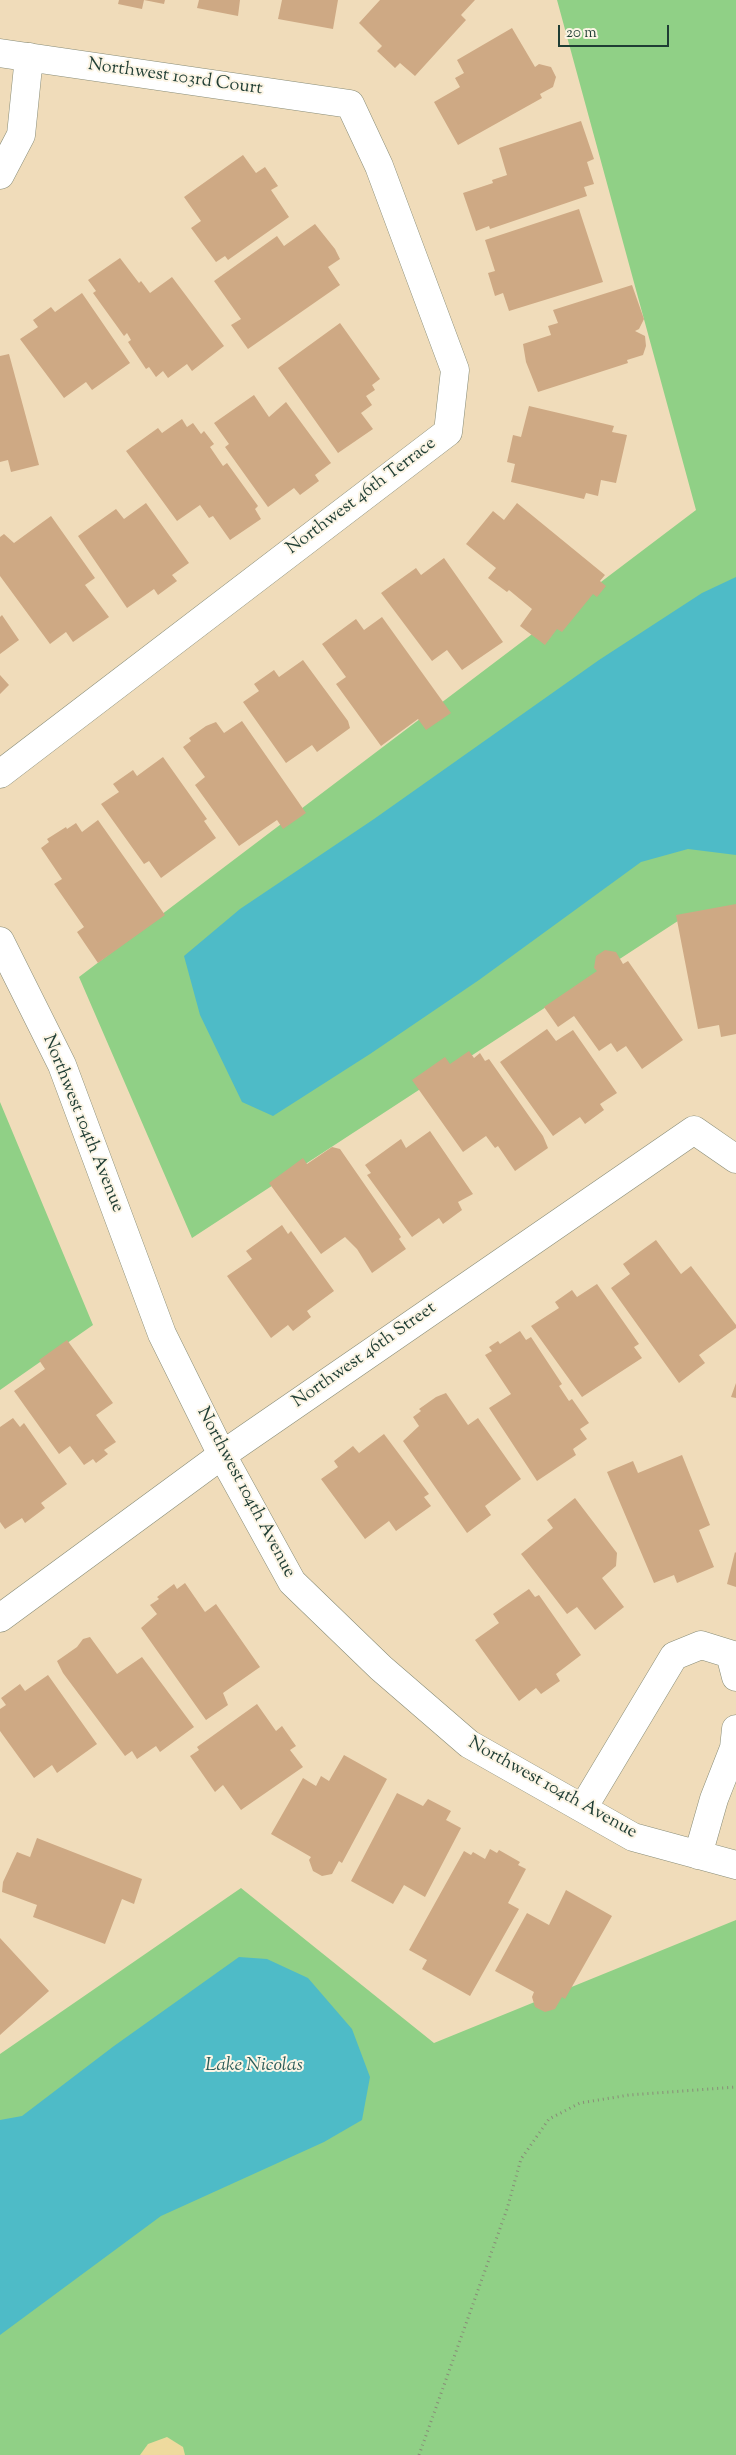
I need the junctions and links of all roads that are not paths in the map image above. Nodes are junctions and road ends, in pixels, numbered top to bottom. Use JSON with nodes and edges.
{"nodes":[{"id":1,"x":0,"y":53,"type":"edge"},
{"id":2,"x":29,"y":57,"type":"junction"},
{"id":3,"x":350,"y":104,"type":"joint"},
{"id":4,"x":0,"y":175,"type":"edge"},
{"id":5,"x":0,"y":774,"type":"edge"},
{"id":6,"x":0,"y":941,"type":"edge"},
{"id":7,"x":736,"y":1159,"type":"edge"},
{"id":8,"x":222,"y":1455,"type":"junction"},
{"id":9,"x":0,"y":1618,"type":"edge"},
{"id":10,"x":736,"y":1677,"type":"edge"},
{"id":11,"x":736,"y":1729,"type":"edge"},
{"id":12,"x":583,"y":1808,"type":"junction"},
{"id":13,"x":698,"y":1855,"type":"junction"},
{"id":14,"x":736,"y":1865,"type":"edge"}],
"edges":[{"from":1,"to":2,"type":"street","name":"Northwest 103rd Court"},
{"from":2,"to":3,"type":"street","name":"Northwest 103rd Court"},
{"from":2,"to":4,"type":"street"},
{"from":3,"to":5,"type":"street","name":"Northwest 46th Terrace"},
{"from":6,"to":8,"type":"street","name":"Northwest 104th Avenue"},
{"from":7,"to":8,"type":"street","name":"Northwest 46th Street"},
{"from":8,"to":9,"type":"street","name":"Northwest 46th Street"},
{"from":8,"to":12,"type":"street","name":"Northwest 104th Avenue"},
{"from":10,"to":12,"type":"street"},
{"from":11,"to":13,"type":"street"},
{"from":12,"to":13,"type":"street","name":"Northwest 104th Avenue"},
{"from":13,"to":14,"type":"street","name":"Northwest 104th Avenue"}]}
